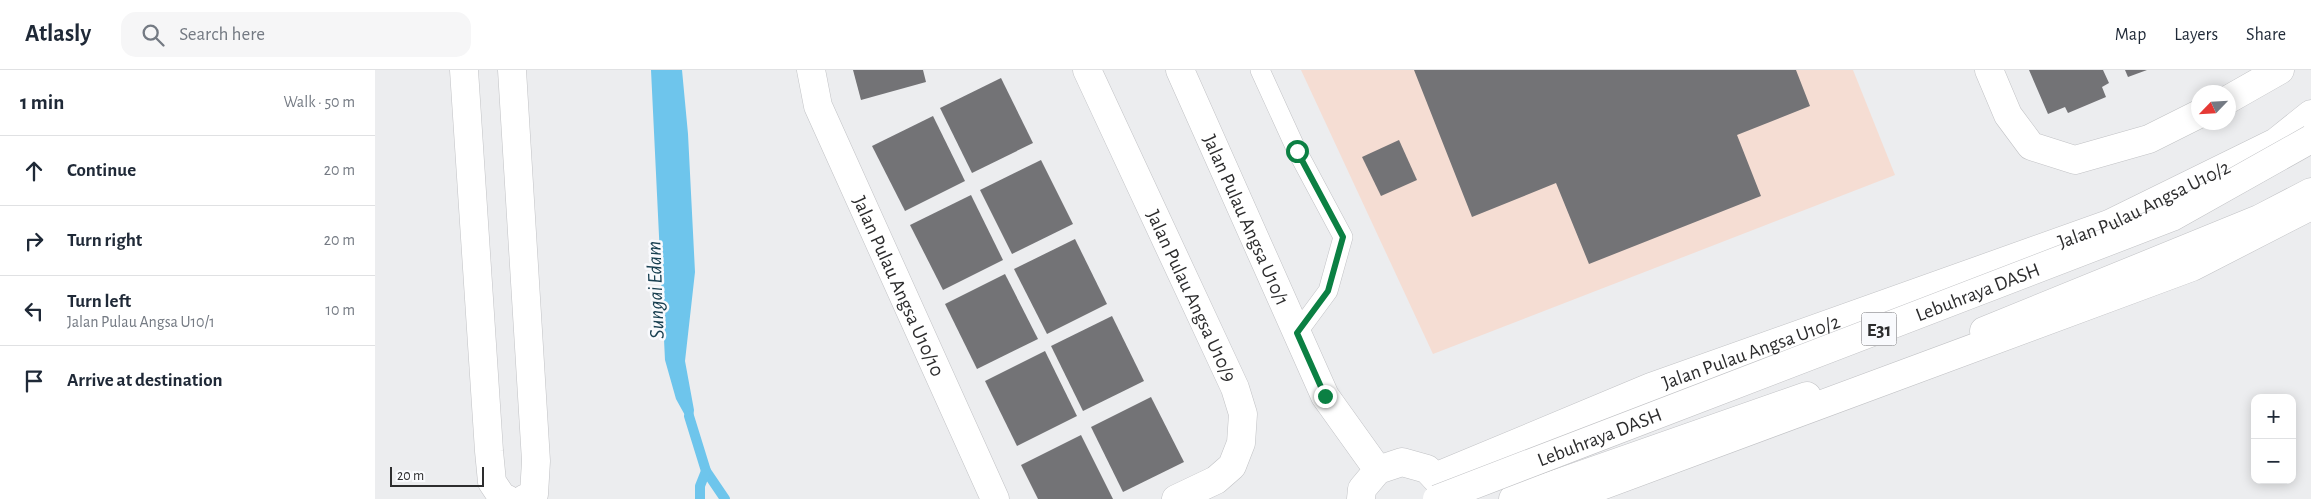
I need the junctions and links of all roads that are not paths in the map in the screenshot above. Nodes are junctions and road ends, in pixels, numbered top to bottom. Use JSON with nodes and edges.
{"nodes":[{"id":1,"x":464,"y":70,"type":"edge"},
{"id":2,"x":512,"y":70,"type":"edge"},
{"id":3,"x":811,"y":70,"type":"edge"},
{"id":4,"x":1087,"y":70,"type":"edge"},
{"id":5,"x":1180,"y":70,"type":"edge"},
{"id":6,"x":1260,"y":70,"type":"edge"},
{"id":7,"x":1989,"y":70,"type":"edge"},
{"id":8,"x":2280,"y":70,"type":"edge"},
{"id":9,"x":2236,"y":94,"type":"edge"},
{"id":10,"x":2311,"y":114,"type":"edge"},
{"id":11,"x":2191,"y":118,"type":"edge"},
{"id":12,"x":2311,"y":139,"type":"edge"},
{"id":13,"x":2311,"y":192,"type":"edge"},
{"id":14,"x":2311,"y":206,"type":"edge"},
{"id":15,"x":1297,"y":333,"type":"junction"},
{"id":16,"x":1378,"y":470,"type":"junction"},
{"id":17,"x":1440,"y":492,"type":"edge"},
{"id":18,"x":507,"y":499,"type":"edge"},
{"id":19,"x":523,"y":499,"type":"edge"},
{"id":20,"x":995,"y":499,"type":"edge"},
{"id":21,"x":1176,"y":499,"type":"edge"},
{"id":22,"x":1361,"y":499,"type":"edge"},
{"id":23,"x":1513,"y":499,"type":"edge"},
{"id":24,"x":1566,"y":499,"type":"edge"}],
"edges":[{"from":1,"to":18,"type":"main road"},
{"from":2,"to":19,"type":"main road"},
{"from":3,"to":20,"type":"main road","name":"Jalan Pulau Angsa U10/10"},
{"from":4,"to":21,"type":"main road","name":"Jalan Pulau Angsa U10/9"},
{"from":5,"to":15,"type":"main road","name":"Jalan Pulau Angsa U10/1"},
{"from":6,"to":15,"type":"lane"},
{"from":7,"to":11,"type":"main road"},
{"from":8,"to":9,"type":"main road"},
{"from":10,"to":17,"type":"main road","name":"Jalan Pulau Angsa U10/2"},
{"from":12,"to":17,"type":"main road","name":"Lebuhraya DASH","number":"E31","bridge":true},
{"from":13,"to":23,"type":"main road"},
{"from":14,"to":24,"type":"main road","number":"E31"},
{"from":15,"to":16,"type":"main road","name":"Jalan Pulau Angsa U10/1"},
{"from":16,"to":17,"type":"main road"},
{"from":16,"to":22,"type":"main road"}]}
